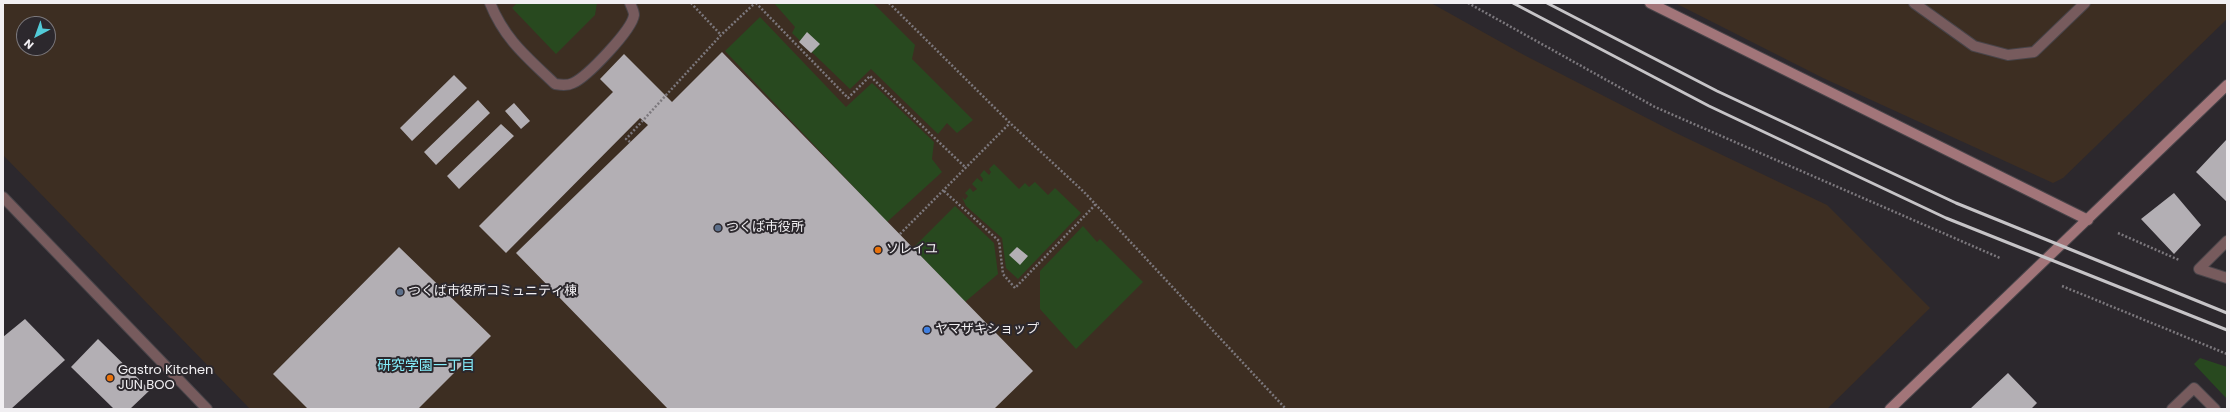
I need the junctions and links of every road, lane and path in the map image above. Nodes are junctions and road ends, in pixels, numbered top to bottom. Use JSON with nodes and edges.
{"nodes":[{"id":1,"x":490,"y":3,"type":"edge"},
{"id":2,"x":630,"y":3,"type":"edge"},
{"id":3,"x":691,"y":3,"type":"edge"},
{"id":4,"x":755,"y":3,"type":"edge"},
{"id":5,"x":889,"y":3,"type":"edge"},
{"id":6,"x":1468,"y":3,"type":"edge"},
{"id":7,"x":1650,"y":3,"type":"edge"},
{"id":8,"x":1914,"y":3,"type":"edge"},
{"id":9,"x":2085,"y":3,"type":"edge"},
{"id":10,"x":721,"y":36,"type":"junction"},
{"id":11,"x":2227,"y":85,"type":"edge"},
{"id":12,"x":1010,"y":123,"type":"junction"},
{"id":13,"x":630,"y":142,"type":"dead end"},
{"id":14,"x":966,"y":168,"type":"junction"},
{"id":15,"x":944,"y":191,"type":"junction"},
{"id":16,"x":3,"y":197,"type":"edge"},
{"id":17,"x":1096,"y":204,"type":"junction"},
{"id":18,"x":2088,"y":220,"type":"junction"},
{"id":19,"x":2118,"y":233,"type":"dead end"},
{"id":20,"x":900,"y":234,"type":"dead end"},
{"id":21,"x":2227,"y":241,"type":"edge"},
{"id":22,"x":2000,"y":258,"type":"dead end"},
{"id":23,"x":2199,"y":269,"type":"junction"},
{"id":24,"x":2227,"y":278,"type":"edge"},
{"id":25,"x":2062,"y":286,"type":"dead end"},
{"id":26,"x":2227,"y":354,"type":"edge"},
{"id":27,"x":208,"y":409,"type":"edge"},
{"id":28,"x":1286,"y":409,"type":"edge"},
{"id":29,"x":1890,"y":409,"type":"edge"},
{"id":30,"x":2172,"y":409,"type":"edge"},
{"id":31,"x":2215,"y":409,"type":"edge"}],
"edges":[{"from":1,"to":2,"type":"street"},
{"from":3,"to":10,"type":"path"},
{"from":4,"to":10,"type":"path"},
{"from":4,"to":14,"type":"path"},
{"from":5,"to":12,"type":"path"},
{"from":6,"to":22,"type":"path"},
{"from":7,"to":18,"type":"street"},
{"from":8,"to":9,"type":"street"},
{"from":10,"to":13,"type":"path"},
{"from":11,"to":18,"type":"street"},
{"from":12,"to":14,"type":"path"},
{"from":12,"to":17,"type":"path"},
{"from":14,"to":15,"type":"path"},
{"from":15,"to":17,"type":"path"},
{"from":15,"to":20,"type":"path"},
{"from":16,"to":27,"type":"street"},
{"from":17,"to":28,"type":"path"},
{"from":18,"to":29,"type":"street"},
{"from":19,"to":23,"type":"path"},
{"from":21,"to":23,"type":"street"},
{"from":23,"to":24,"type":"street"},
{"from":25,"to":26,"type":"path"},
{"from":30,"to":31,"type":"street"}]}
